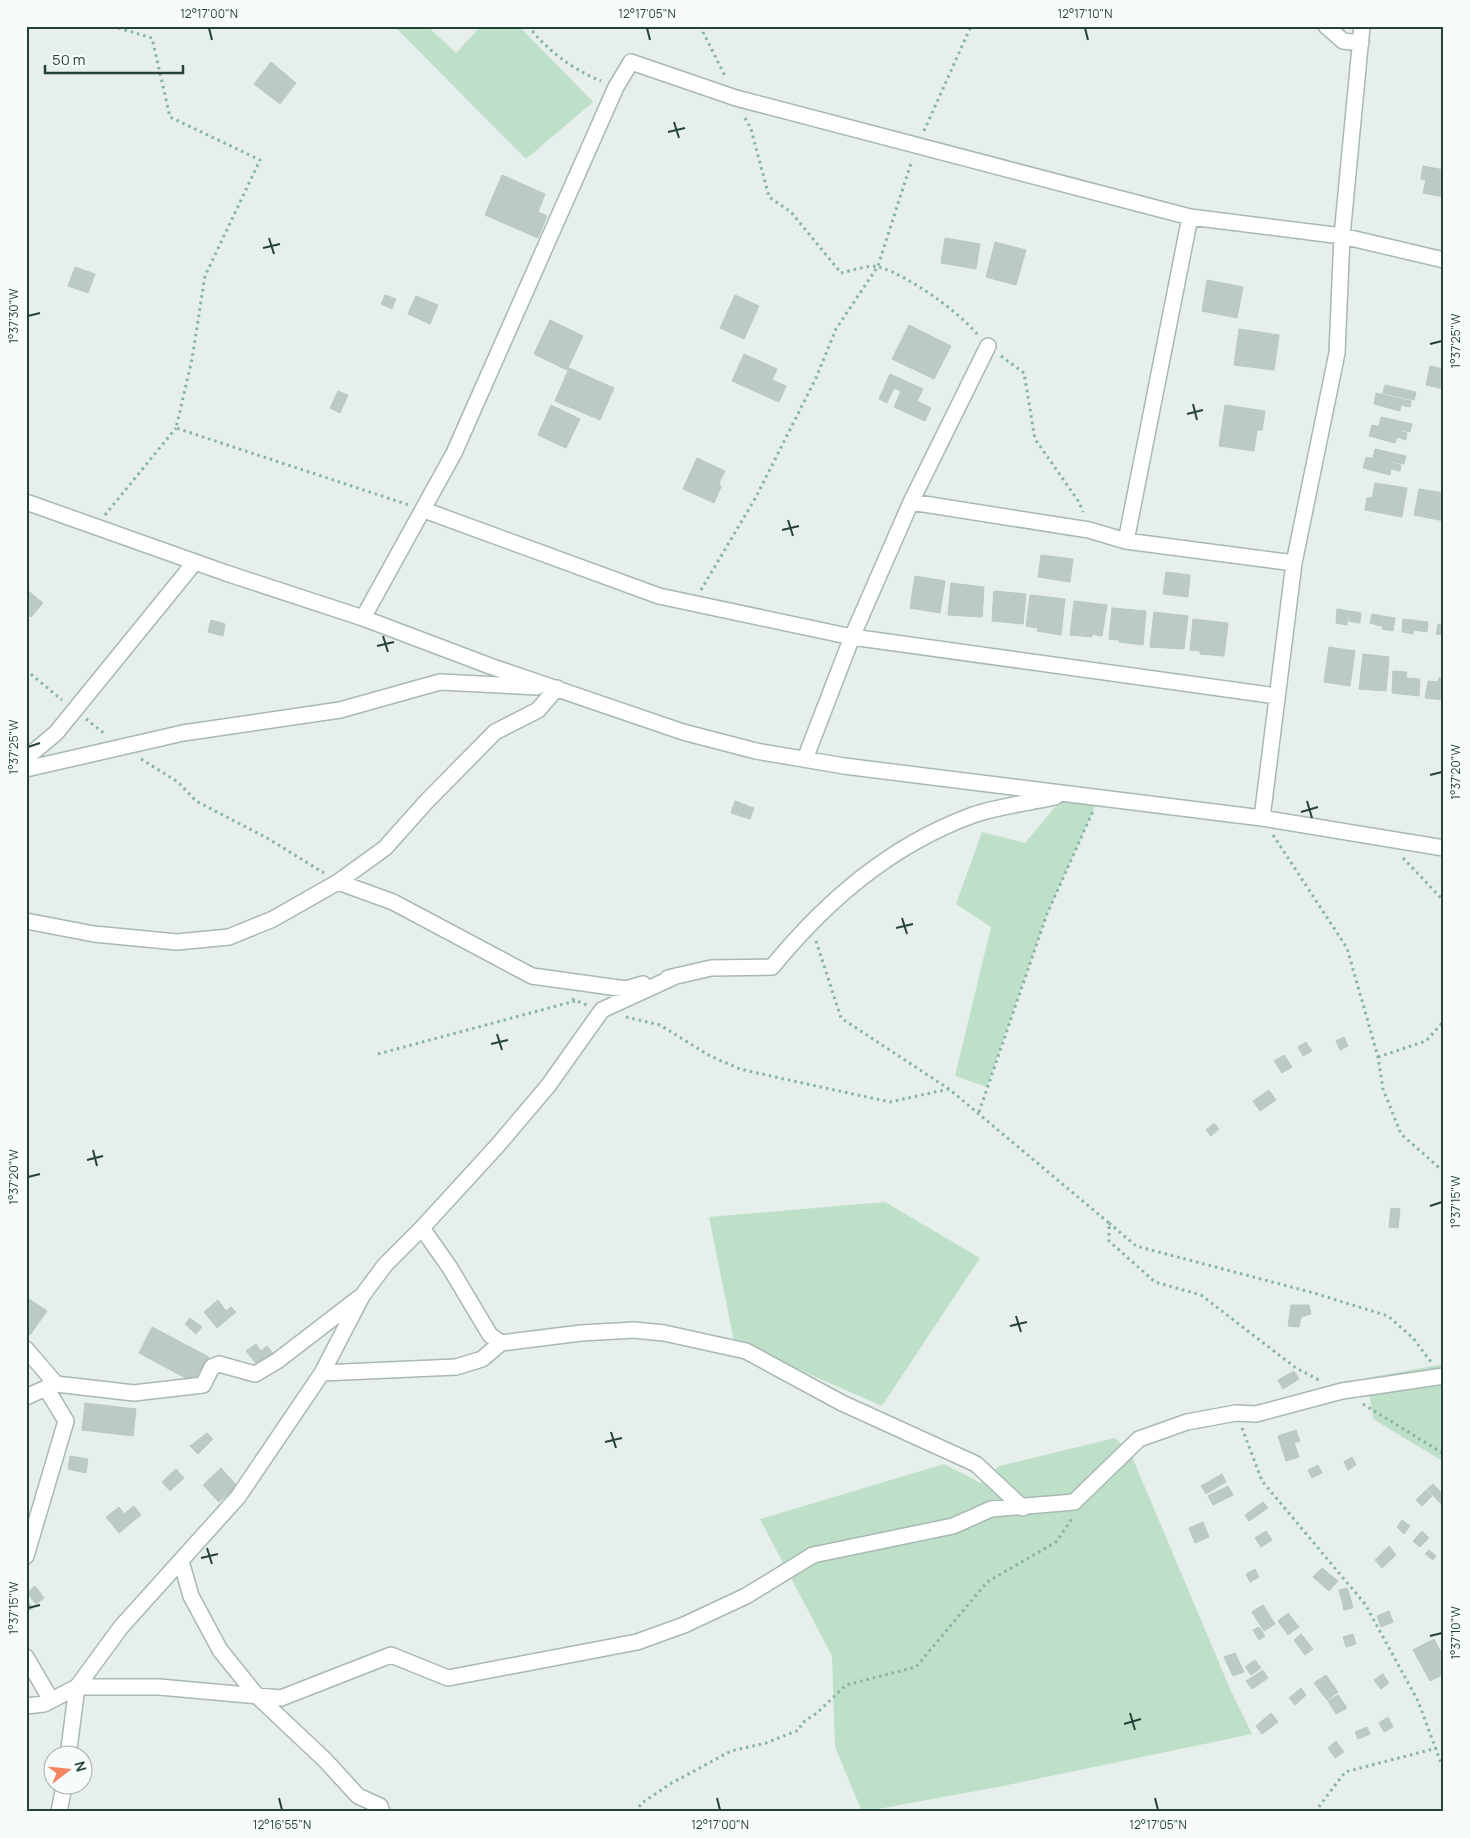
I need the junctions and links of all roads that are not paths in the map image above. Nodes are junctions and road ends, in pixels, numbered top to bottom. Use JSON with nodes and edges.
{"nodes":[{"id":1,"x":1326,"y":26,"type":"edge"},
{"id":2,"x":1362,"y":26,"type":"edge"},
{"id":3,"x":1361,"y":43,"type":"junction"},
{"id":4,"x":1190,"y":217,"type":"junction"},
{"id":5,"x":1342,"y":236,"type":"junction"},
{"id":6,"x":1444,"y":260,"type":"edge"},
{"id":7,"x":988,"y":346,"type":"road end"},
{"id":8,"x":26,"y":502,"type":"edge"},
{"id":9,"x":911,"y":502,"type":"junction"},
{"id":10,"x":424,"y":510,"type":"junction"},
{"id":11,"x":1126,"y":540,"type":"junction"},
{"id":12,"x":195,"y":562,"type":"junction"},
{"id":13,"x":1294,"y":563,"type":"junction"},
{"id":14,"x":363,"y":618,"type":"junction"},
{"id":15,"x":852,"y":637,"type":"junction"},
{"id":16,"x":557,"y":688,"type":"junction"},
{"id":17,"x":1277,"y":696,"type":"junction"},
{"id":18,"x":26,"y":758,"type":"edge"},
{"id":19,"x":804,"y":759,"type":"junction"},
{"id":20,"x":26,"y":769,"type":"edge"},
{"id":21,"x":1066,"y":794,"type":"junction"},
{"id":22,"x":1262,"y":818,"type":"junction"},
{"id":23,"x":1444,"y":848,"type":"edge"},
{"id":24,"x":338,"y":882,"type":"junction"},
{"id":25,"x":26,"y":921,"type":"edge"},
{"id":26,"x":676,"y":976,"type":"junction"},
{"id":27,"x":422,"y":1228,"type":"junction"},
{"id":28,"x":362,"y":1296,"type":"junction"},
{"id":29,"x":501,"y":1344,"type":"junction"},
{"id":30,"x":28,"y":1358,"type":"edge"},
{"id":31,"x":322,"y":1373,"type":"junction"},
{"id":32,"x":1443,"y":1376,"type":"edge"},
{"id":33,"x":51,"y":1386,"type":"junction"},
{"id":34,"x":26,"y":1397,"type":"edge"},
{"id":35,"x":1023,"y":1508,"type":"junction"},
{"id":36,"x":26,"y":1556,"type":"edge"},
{"id":37,"x":181,"y":1561,"type":"junction"},
{"id":38,"x":26,"y":1657,"type":"edge"},
{"id":39,"x":77,"y":1687,"type":"junction"},
{"id":40,"x":257,"y":1696,"type":"junction"},
{"id":41,"x":51,"y":1700,"type":"junction"},
{"id":42,"x":26,"y":1706,"type":"edge"},
{"id":43,"x":69,"y":1746,"type":"edge"},
{"id":44,"x":62,"y":1796,"type":"edge"},
{"id":45,"x":59,"y":1812,"type":"edge"},
{"id":46,"x":382,"y":1812,"type":"edge"}],
"edges":[{"from":1,"to":3,"type":"street"},
{"from":2,"to":3,"type":"street"},
{"from":3,"to":5,"type":"street"},
{"from":4,"to":5,"type":"street"},
{"from":4,"to":10,"type":"street"},
{"from":4,"to":11,"type":"street"},
{"from":5,"to":6,"type":"street"},
{"from":5,"to":13,"type":"street"},
{"from":7,"to":9,"type":"street"},
{"from":8,"to":12,"type":"street"},
{"from":9,"to":11,"type":"street"},
{"from":9,"to":15,"type":"street"},
{"from":10,"to":14,"type":"street"},
{"from":10,"to":15,"type":"street"},
{"from":11,"to":13,"type":"street"},
{"from":12,"to":14,"type":"street"},
{"from":12,"to":18,"type":"street"},
{"from":13,"to":17,"type":"street"},
{"from":14,"to":16,"type":"street"},
{"from":15,"to":17,"type":"street"},
{"from":15,"to":19,"type":"street"},
{"from":16,"to":19,"type":"street"},
{"from":16,"to":20,"type":"street"},
{"from":16,"to":24,"type":"street"},
{"from":17,"to":22,"type":"street"},
{"from":19,"to":21,"type":"street"},
{"from":21,"to":22,"type":"street"},
{"from":21,"to":26,"type":"street"},
{"from":22,"to":23,"type":"street"},
{"from":24,"to":25,"type":"street"},
{"from":24,"to":26,"type":"street"},
{"from":26,"to":27,"type":"street"},
{"from":27,"to":28,"type":"street"},
{"from":27,"to":29,"type":"street"},
{"from":28,"to":31,"type":"street"},
{"from":28,"to":33,"type":"street"},
{"from":29,"to":31,"type":"street"},
{"from":29,"to":35,"type":"street"},
{"from":30,"to":33,"type":"street"},
{"from":31,"to":37,"type":"street"},
{"from":32,"to":35,"type":"street"},
{"from":33,"to":34,"type":"street"},
{"from":33,"to":36,"type":"street"},
{"from":35,"to":40,"type":"street"},
{"from":37,"to":39,"type":"street"},
{"from":37,"to":40,"type":"street"},
{"from":38,"to":41,"type":"street"},
{"from":39,"to":40,"type":"street"},
{"from":39,"to":41,"type":"street"},
{"from":39,"to":43,"type":"street"},
{"from":40,"to":46,"type":"street"},
{"from":41,"to":42,"type":"street"},
{"from":44,"to":45,"type":"street"}]}
